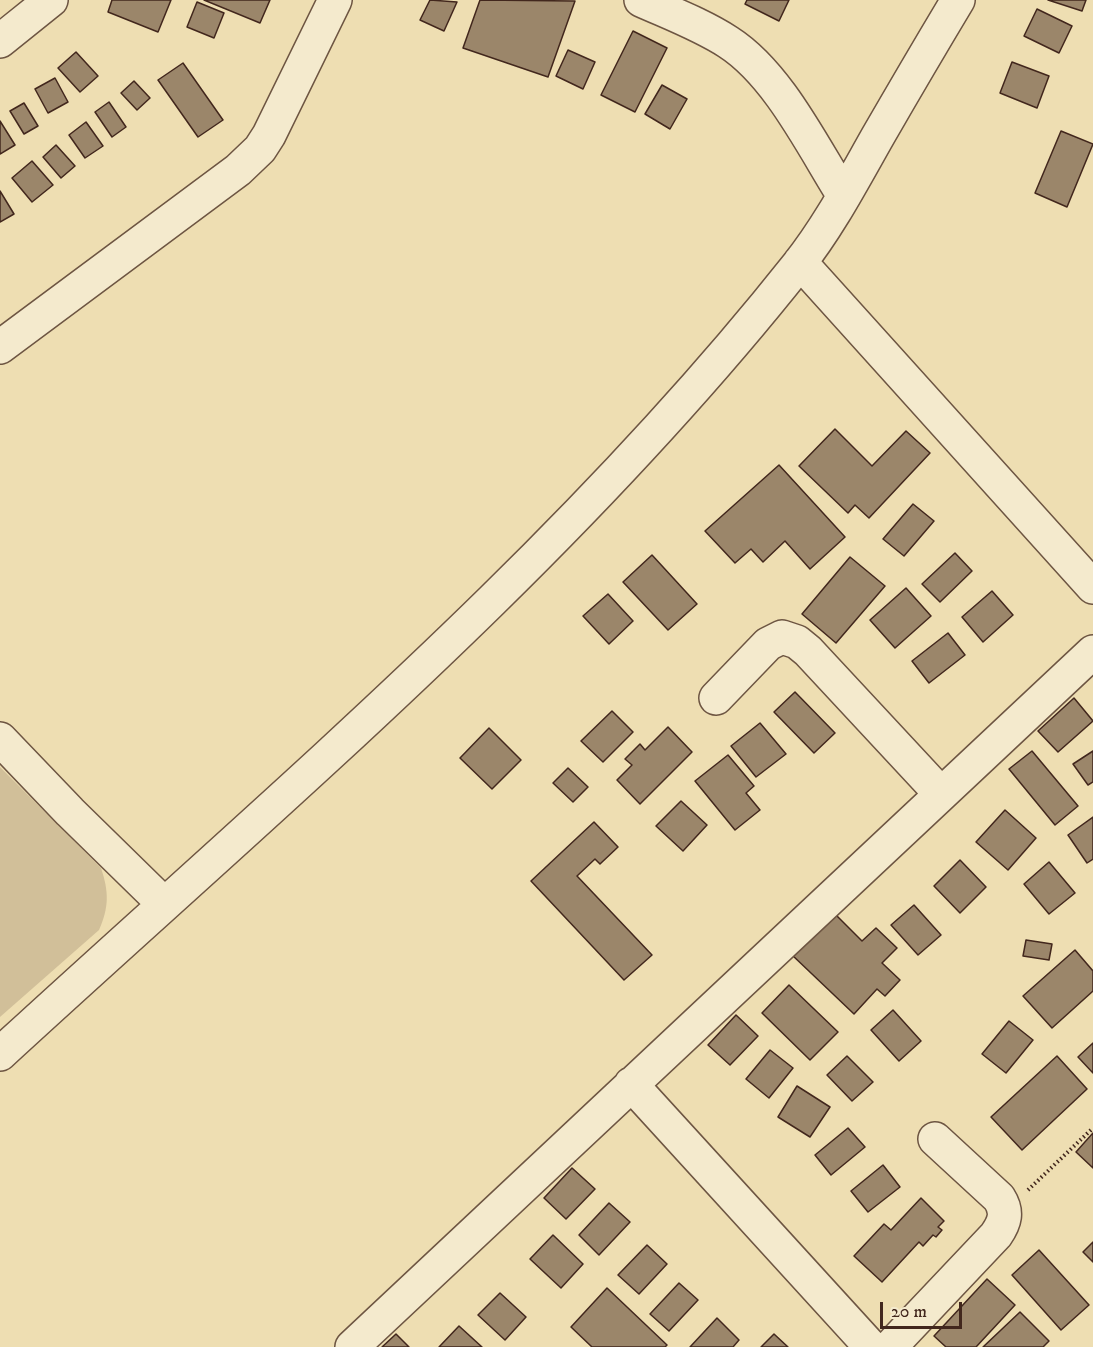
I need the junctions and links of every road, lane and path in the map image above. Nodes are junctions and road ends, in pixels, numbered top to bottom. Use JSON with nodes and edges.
{"nodes":[{"id":1,"x":51,"y":0,"type":"edge"},
{"id":2,"x":335,"y":0,"type":"edge"},
{"id":3,"x":641,"y":0,"type":"edge"},
{"id":4,"x":958,"y":0,"type":"edge"},
{"id":5,"x":0,"y":41,"type":"edge"},
{"id":6,"x":844,"y":196,"type":"junction"},
{"id":7,"x":800,"y":262,"type":"junction"},
{"id":8,"x":0,"y":347,"type":"edge"},
{"id":9,"x":1093,"y":587,"type":"edge"},
{"id":10,"x":1093,"y":652,"type":"edge"},
{"id":11,"x":716,"y":698,"type":"dead end"},
{"id":12,"x":0,"y":739,"type":"edge"},
{"id":13,"x":941,"y":794,"type":"junction"},
{"id":14,"x":164,"y":904,"type":"junction"},
{"id":15,"x":0,"y":1054,"type":"edge"},
{"id":16,"x":631,"y":1084,"type":"junction"},
{"id":17,"x":1093,"y":1128,"type":"edge"},
{"id":18,"x":935,"y":1139,"type":"dead end"},
{"id":19,"x":1005,"y":1211,"type":"junction"},
{"id":20,"x":352,"y":1347,"type":"edge"},
{"id":21,"x":872,"y":1347,"type":"edge"},
{"id":22,"x":890,"y":1347,"type":"edge"}],
"edges":[{"from":1,"to":5,"type":"street"},
{"from":2,"to":8,"type":"street"},
{"from":3,"to":6,"type":"street"},
{"from":4,"to":6,"type":"street"},
{"from":6,"to":7,"type":"street"},
{"from":7,"to":9,"type":"street"},
{"from":7,"to":14,"type":"street"},
{"from":10,"to":13,"type":"street"},
{"from":11,"to":13,"type":"street"},
{"from":12,"to":14,"type":"street"},
{"from":13,"to":16,"type":"street"},
{"from":14,"to":15,"type":"street"},
{"from":16,"to":20,"type":"street"},
{"from":16,"to":21,"type":"street"},
{"from":17,"to":19,"type":"path"},
{"from":18,"to":19,"type":"street"},
{"from":19,"to":22,"type":"street"}]}
